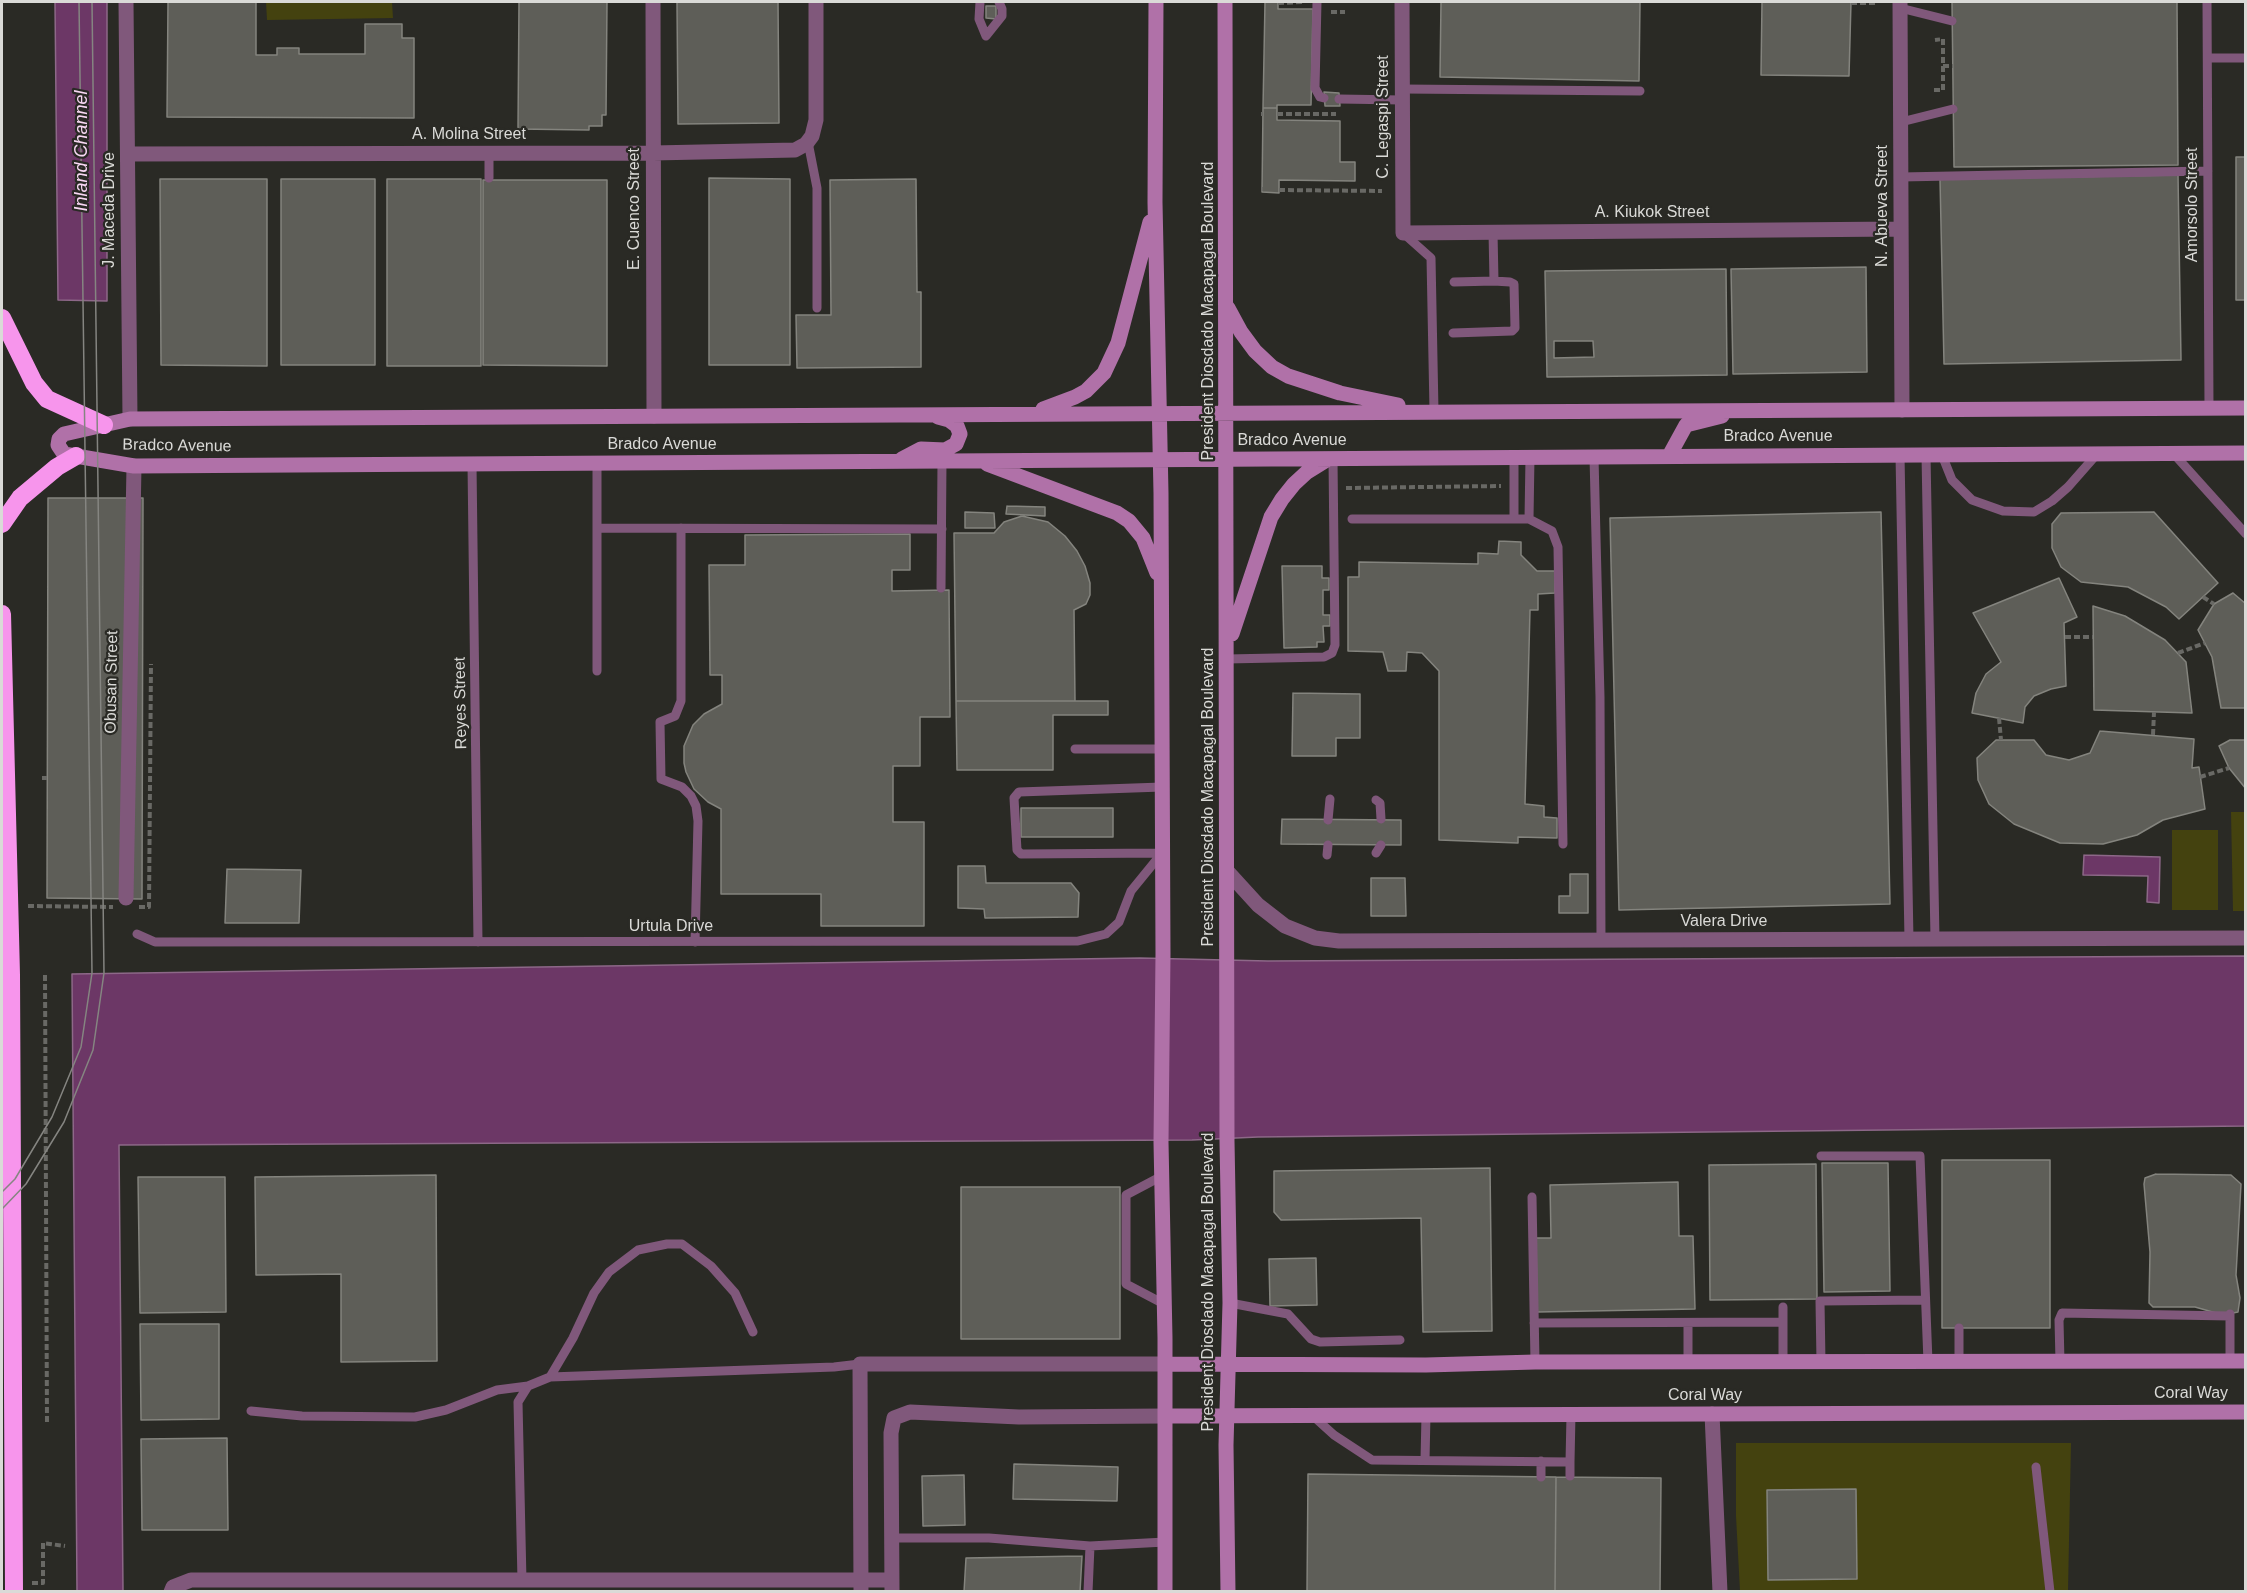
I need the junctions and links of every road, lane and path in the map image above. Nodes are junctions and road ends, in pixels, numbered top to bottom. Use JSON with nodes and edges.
{"nodes":[{"id":1,"x":126,"y":2,"type":"edge"},
{"id":2,"x":653,"y":2,"type":"edge"},
{"id":3,"x":816,"y":2,"type":"edge"},
{"id":4,"x":980,"y":2,"type":"edge"},
{"id":5,"x":999,"y":2,"type":"edge"},
{"id":6,"x":1156,"y":2,"type":"edge"},
{"id":7,"x":1225,"y":2,"type":"edge"},
{"id":8,"x":1314,"y":2,"type":"edge"},
{"id":9,"x":1402,"y":2,"type":"edge"},
{"id":10,"x":2207,"y":2,"type":"edge"},
{"id":11,"x":1278,"y":3,"type":"edge"},
{"id":12,"x":1851,"y":3,"type":"edge"},
{"id":13,"x":1877,"y":3,"type":"edge"},
{"id":14,"x":1900,"y":5,"type":"edge"},
{"id":15,"x":1952,"y":21,"type":"dead end"},
{"id":16,"x":1935,"y":40,"type":"dead end"},
{"id":17,"x":2208,"y":57,"type":"junction"},
{"id":18,"x":2246,"y":58,"type":"edge"},
{"id":19,"x":1943,"y":66,"type":"junction"},
{"id":20,"x":1953,"y":66,"type":"dead end"},
{"id":21,"x":1935,"y":90,"type":"dead end"},
{"id":22,"x":1640,"y":91,"type":"dead end"},
{"id":23,"x":1402,"y":94,"type":"junction"},
{"id":24,"x":1324,"y":99,"type":"dead end"},
{"id":25,"x":1339,"y":99,"type":"dead end"},
{"id":26,"x":1953,"y":109,"type":"dead end"},
{"id":27,"x":1277,"y":114,"type":"dead end"},
{"id":28,"x":1340,"y":114,"type":"dead end"},
{"id":29,"x":1900,"y":122,"type":"junction"},
{"id":30,"x":808,"y":142,"type":"junction"},
{"id":31,"x":489,"y":153,"type":"junction"},
{"id":32,"x":653,"y":153,"type":"junction"},
{"id":33,"x":128,"y":154,"type":"junction"},
{"id":34,"x":2208,"y":171,"type":"junction"},
{"id":35,"x":1901,"y":177,"type":"junction"},
{"id":36,"x":489,"y":178,"type":"dead end"},
{"id":37,"x":1279,"y":190,"type":"dead end"},
{"id":38,"x":1382,"y":191,"type":"dead end"},
{"id":39,"x":1155,"y":202,"type":"junction"},
{"id":40,"x":1901,"y":229,"type":"junction"},
{"id":41,"x":1493,"y":232,"type":"junction"},
{"id":42,"x":1403,"y":233,"type":"junction"},
{"id":43,"x":1494,"y":281,"type":"junction"},
{"id":44,"x":1454,"y":282,"type":"dead end"},
{"id":45,"x":1226,"y":304,"type":"junction"},
{"id":46,"x":817,"y":308,"type":"dead end"},
{"id":47,"x":2,"y":318,"type":"edge"},
{"id":48,"x":1453,"y":333,"type":"dead end"},
{"id":49,"x":2209,"y":408,"type":"junction"},
{"id":50,"x":2246,"y":408,"type":"edge"},
{"id":51,"x":1745,"y":410,"type":"junction"},
{"id":52,"x":1902,"y":410,"type":"junction"},
{"id":53,"x":1432,"y":411,"type":"junction"},
{"id":54,"x":1159,"y":413,"type":"junction"},
{"id":55,"x":1227,"y":413,"type":"junction"},
{"id":56,"x":1028,"y":414,"type":"junction"},
{"id":57,"x":924,"y":415,"type":"junction"},
{"id":58,"x":654,"y":416,"type":"junction"},
{"id":59,"x":130,"y":418,"type":"junction"},
{"id":60,"x":104,"y":425,"type":"junction"},
{"id":61,"x":2173,"y":453,"type":"junction"},
{"id":62,"x":2246,"y":453,"type":"edge"},
{"id":63,"x":2097,"y":454,"type":"junction"},
{"id":64,"x":1900,"y":455,"type":"junction"},
{"id":65,"x":1926,"y":455,"type":"junction"},
{"id":66,"x":1942,"y":455,"type":"junction"},
{"id":67,"x":76,"y":456,"type":"junction"},
{"id":68,"x":1669,"y":456,"type":"junction"},
{"id":69,"x":1514,"y":457,"type":"junction"},
{"id":70,"x":1530,"y":457,"type":"junction"},
{"id":71,"x":1594,"y":457,"type":"junction"},
{"id":72,"x":1227,"y":459,"type":"junction"},
{"id":73,"x":1331,"y":459,"type":"junction"},
{"id":74,"x":1160,"y":460,"type":"junction"},
{"id":75,"x":900,"y":461,"type":"junction"},
{"id":76,"x":942,"y":461,"type":"junction"},
{"id":77,"x":979,"y":461,"type":"junction"},
{"id":78,"x":597,"y":463,"type":"junction"},
{"id":79,"x":472,"y":464,"type":"junction"},
{"id":80,"x":134,"y":466,"type":"junction"},
{"id":81,"x":1514,"y":486,"type":"junction"},
{"id":82,"x":1333,"y":488,"type":"junction"},
{"id":83,"x":1514,"y":518,"type":"junction"},
{"id":84,"x":1353,"y":519,"type":"dead end"},
{"id":85,"x":1529,"y":519,"type":"junction"},
{"id":86,"x":2,"y":524,"type":"edge"},
{"id":87,"x":597,"y":528,"type":"junction"},
{"id":88,"x":681,"y":528,"type":"junction"},
{"id":89,"x":942,"y":529,"type":"junction"},
{"id":90,"x":2245,"y":532,"type":"edge"},
{"id":91,"x":1161,"y":584,"type":"junction"},
{"id":92,"x":941,"y":588,"type":"dead end"},
{"id":93,"x":2203,"y":597,"type":"dead end"},
{"id":94,"x":2214,"y":604,"type":"dead end"},
{"id":95,"x":2,"y":614,"type":"edge"},
{"id":96,"x":2065,"y":637,"type":"dead end"},
{"id":97,"x":2093,"y":637,"type":"dead end"},
{"id":98,"x":2205,"y":644,"type":"dead end"},
{"id":99,"x":2178,"y":653,"type":"dead end"},
{"id":100,"x":1227,"y":654,"type":"junction"},
{"id":101,"x":597,"y":671,"type":"dead end"},
{"id":102,"x":2154,"y":712,"type":"dead end"},
{"id":103,"x":1999,"y":718,"type":"dead end"},
{"id":104,"x":2153,"y":735,"type":"dead end"},
{"id":105,"x":2001,"y":740,"type":"dead end"},
{"id":106,"x":1075,"y":749,"type":"dead end"},
{"id":107,"x":1162,"y":749,"type":"junction"},
{"id":108,"x":2229,"y":768,"type":"dead end"},
{"id":109,"x":2200,"y":777,"type":"dead end"},
{"id":110,"x":1162,"y":788,"type":"junction"},
{"id":111,"x":1330,"y":799,"type":"dead end"},
{"id":112,"x":1376,"y":800,"type":"dead end"},
{"id":113,"x":1381,"y":819,"type":"dead end"},
{"id":114,"x":1328,"y":820,"type":"dead end"},
{"id":115,"x":1563,"y":844,"type":"dead end"},
{"id":116,"x":1162,"y":853,"type":"junction"},
{"id":117,"x":1227,"y":871,"type":"junction"},
{"id":118,"x":126,"y":898,"type":"dead end"},
{"id":119,"x":30,"y":906,"type":"dead end"},
{"id":120,"x":42,"y":906,"type":"dead end"},
{"id":121,"x":137,"y":934,"type":"dead end"},
{"id":122,"x":2246,"y":938,"type":"edge"},
{"id":123,"x":1935,"y":939,"type":"junction"},
{"id":124,"x":1910,"y":940,"type":"junction"},
{"id":125,"x":1601,"y":941,"type":"junction"},
{"id":126,"x":478,"y":942,"type":"junction"},
{"id":127,"x":694,"y":942,"type":"junction"},
{"id":128,"x":45,"y":975,"type":"dead end"},
{"id":129,"x":1821,"y":1156,"type":"dead end"},
{"id":130,"x":1162,"y":1176,"type":"junction"},
{"id":131,"x":1532,"y":1197,"type":"dead end"},
{"id":132,"x":1925,"y":1300,"type":"junction"},
{"id":133,"x":1230,"y":1303,"type":"junction"},
{"id":134,"x":1164,"y":1304,"type":"junction"},
{"id":135,"x":1783,"y":1307,"type":"dead end"},
{"id":136,"x":1783,"y":1322,"type":"junction"},
{"id":137,"x":1534,"y":1323,"type":"junction"},
{"id":138,"x":1688,"y":1323,"type":"junction"},
{"id":139,"x":1959,"y":1328,"type":"dead end"},
{"id":140,"x":753,"y":1332,"type":"dead end"},
{"id":141,"x":1400,"y":1340,"type":"dead end"},
{"id":142,"x":2230,"y":1361,"type":"junction"},
{"id":143,"x":2246,"y":1361,"type":"edge"},
{"id":144,"x":1535,"y":1362,"type":"junction"},
{"id":145,"x":1689,"y":1362,"type":"junction"},
{"id":146,"x":1783,"y":1362,"type":"junction"},
{"id":147,"x":1821,"y":1362,"type":"junction"},
{"id":148,"x":1928,"y":1362,"type":"junction"},
{"id":149,"x":1959,"y":1362,"type":"junction"},
{"id":150,"x":2060,"y":1362,"type":"junction"},
{"id":151,"x":1227,"y":1363,"type":"junction"},
{"id":152,"x":860,"y":1364,"type":"junction"},
{"id":153,"x":1165,"y":1364,"type":"junction"},
{"id":154,"x":550,"y":1377,"type":"junction"},
{"id":155,"x":528,"y":1386,"type":"junction"},
{"id":156,"x":251,"y":1411,"type":"dead end"},
{"id":157,"x":2246,"y":1412,"type":"edge"},
{"id":158,"x":1712,"y":1414,"type":"junction"},
{"id":159,"x":1426,"y":1415,"type":"junction"},
{"id":160,"x":1571,"y":1415,"type":"junction"},
{"id":161,"x":1165,"y":1416,"type":"junction"},
{"id":162,"x":1227,"y":1416,"type":"junction"},
{"id":163,"x":1313,"y":1416,"type":"junction"},
{"id":164,"x":47,"y":1422,"type":"dead end"},
{"id":165,"x":1425,"y":1460,"type":"junction"},
{"id":166,"x":1541,"y":1461,"type":"junction"},
{"id":167,"x":1570,"y":1461,"type":"junction"},
{"id":168,"x":2036,"y":1467,"type":"dead end"},
{"id":169,"x":1570,"y":1476,"type":"dead end"},
{"id":170,"x":1541,"y":1477,"type":"dead end"},
{"id":171,"x":892,"y":1538,"type":"junction"},
{"id":172,"x":1165,"y":1542,"type":"junction"},
{"id":173,"x":65,"y":1546,"type":"dead end"},
{"id":174,"x":1090,"y":1546,"type":"junction"},
{"id":175,"x":522,"y":1581,"type":"junction"},
{"id":176,"x":43,"y":1583,"type":"dead end"},
{"id":177,"x":861,"y":1586,"type":"edge"},
{"id":178,"x":892,"y":1586,"type":"edge"},
{"id":179,"x":14,"y":1592,"type":"edge"},
{"id":180,"x":171,"y":1592,"type":"edge"},
{"id":181,"x":1088,"y":1592,"type":"edge"},
{"id":182,"x":1165,"y":1592,"type":"edge"},
{"id":183,"x":1228,"y":1592,"type":"edge"},
{"id":184,"x":1720,"y":1592,"type":"edge"},
{"id":185,"x":2050,"y":1592,"type":"edge"}],
"edges":[{"from":1,"to":33,"type":"street","name":"J. Maceda Drive"},
{"from":2,"to":32,"type":"street","name":"E. Cuenco Street"},
{"from":3,"to":30,"type":"street"},
{"from":4,"to":5,"type":"lane"},
{"from":6,"to":39,"type":"street"},
{"from":7,"to":45,"type":"street","name":"President Diosdado Macapagal Boulevard"},
{"from":8,"to":11,"type":"path"},
{"from":8,"to":24,"type":"lane"},
{"from":9,"to":23,"type":"street","name":"C. Legaspi Street"},
{"from":10,"to":17,"type":"lane","name":"Amorsolo Street"},
{"from":12,"to":13,"type":"path"},
{"from":14,"to":15,"type":"lane"},
{"from":14,"to":29,"type":"street","name":"N. Abueva Street"},
{"from":16,"to":19,"type":"path"},
{"from":17,"to":18,"type":"lane"},
{"from":17,"to":34,"type":"lane","name":"Amorsolo Street"},
{"from":19,"to":20,"type":"path"},
{"from":19,"to":21,"type":"path"},
{"from":22,"to":23,"type":"lane"},
{"from":23,"to":25,"type":"lane"},
{"from":23,"to":42,"type":"street","name":"C. Legaspi Street"},
{"from":26,"to":29,"type":"lane"},
{"from":27,"to":28,"type":"path"},
{"from":29,"to":35,"type":"street","name":"N. Abueva Street"},
{"from":30,"to":32,"type":"street","name":"A. Molina Street"},
{"from":30,"to":46,"type":"lane"},
{"from":31,"to":32,"type":"street","name":"A. Molina Street"},
{"from":31,"to":33,"type":"street","name":"A. Molina Street"},
{"from":31,"to":36,"type":"lane"},
{"from":32,"to":58,"type":"street","name":"E. Cuenco Street"},
{"from":33,"to":59,"type":"street","name":"J. Maceda Drive"},
{"from":34,"to":35,"type":"lane"},
{"from":34,"to":49,"type":"lane","name":"Amorsolo Street"},
{"from":35,"to":40,"type":"street","name":"N. Abueva Street"},
{"from":37,"to":38,"type":"path"},
{"from":39,"to":54,"type":"street"},
{"from":39,"to":56,"type":"street"},
{"from":40,"to":41,"type":"street","name":"A. Kiukok Street"},
{"from":40,"to":52,"type":"street","name":"N. Abueva Street"},
{"from":41,"to":42,"type":"street","name":"A. Kiukok Street"},
{"from":41,"to":43,"type":"lane"},
{"from":42,"to":53,"type":"lane"},
{"from":43,"to":44,"type":"lane"},
{"from":43,"to":48,"type":"lane"},
{"from":45,"to":53,"type":"street"},
{"from":45,"to":55,"type":"street","name":"President Diosdado Macapagal Boulevard"},
{"from":47,"to":60,"type":"highway"},
{"from":49,"to":50,"type":"street","name":"Bradco Avenue"},
{"from":49,"to":52,"type":"street","name":"Bradco Avenue"},
{"from":51,"to":52,"type":"street","name":"Bradco Avenue"},
{"from":51,"to":53,"type":"street","name":"Bradco Avenue"},
{"from":51,"to":68,"type":"street"},
{"from":53,"to":55,"type":"street","name":"Bradco Avenue"},
{"from":54,"to":55,"type":"street","name":"Bradco Avenue"},
{"from":54,"to":56,"type":"street","name":"Bradco Avenue"},
{"from":54,"to":74,"type":"street"},
{"from":55,"to":72,"type":"street","name":"President Diosdado Macapagal Boulevard"},
{"from":56,"to":57,"type":"street","name":"Bradco Avenue"},
{"from":57,"to":58,"type":"street","name":"Bradco Avenue"},
{"from":57,"to":75,"type":"street"},
{"from":58,"to":59,"type":"street","name":"Bradco Avenue"},
{"from":59,"to":60,"type":"street","name":"Bradco Avenue"},
{"from":60,"to":67,"type":"street","name":"Bradco Avenue"},
{"from":61,"to":62,"type":"street","name":"Bradco Avenue"},
{"from":61,"to":63,"type":"street","name":"Bradco Avenue"},
{"from":61,"to":90,"type":"lane"},
{"from":63,"to":66,"type":"street","name":"Bradco Avenue"},
{"from":63,"to":66,"type":"lane"},
{"from":64,"to":65,"type":"street","name":"Bradco Avenue"},
{"from":64,"to":68,"type":"street","name":"Bradco Avenue"},
{"from":64,"to":124,"type":"lane"},
{"from":65,"to":66,"type":"street","name":"Bradco Avenue"},
{"from":65,"to":123,"type":"lane"},
{"from":67,"to":80,"type":"street","name":"Bradco Avenue"},
{"from":67,"to":86,"type":"highway"},
{"from":68,"to":71,"type":"street","name":"Bradco Avenue"},
{"from":69,"to":70,"type":"street","name":"Bradco Avenue"},
{"from":69,"to":73,"type":"street","name":"Bradco Avenue"},
{"from":69,"to":81,"type":"lane"},
{"from":70,"to":71,"type":"street","name":"Bradco Avenue"},
{"from":70,"to":85,"type":"lane"},
{"from":71,"to":125,"type":"lane"},
{"from":72,"to":73,"type":"street","name":"Bradco Avenue"},
{"from":72,"to":74,"type":"street","name":"Bradco Avenue"},
{"from":72,"to":100,"type":"street","name":"President Diosdado Macapagal Boulevard"},
{"from":73,"to":82,"type":"lane"},
{"from":73,"to":100,"type":"street"},
{"from":74,"to":77,"type":"street","name":"Bradco Avenue"},
{"from":74,"to":91,"type":"street"},
{"from":75,"to":76,"type":"street","name":"Bradco Avenue"},
{"from":75,"to":78,"type":"street","name":"Bradco Avenue"},
{"from":76,"to":77,"type":"street","name":"Bradco Avenue"},
{"from":76,"to":89,"type":"lane"},
{"from":77,"to":91,"type":"street"},
{"from":78,"to":79,"type":"street","name":"Bradco Avenue"},
{"from":78,"to":87,"type":"lane"},
{"from":79,"to":80,"type":"street","name":"Bradco Avenue"},
{"from":79,"to":126,"type":"lane","name":"Reyes Street"},
{"from":80,"to":118,"type":"street","name":"Obusan Street"},
{"from":81,"to":82,"type":"path"},
{"from":81,"to":83,"type":"lane"},
{"from":82,"to":100,"type":"lane"},
{"from":83,"to":84,"type":"lane"},
{"from":83,"to":85,"type":"lane"},
{"from":85,"to":115,"type":"lane"},
{"from":87,"to":88,"type":"lane"},
{"from":87,"to":101,"type":"lane"},
{"from":88,"to":89,"type":"lane"},
{"from":88,"to":127,"type":"lane"},
{"from":89,"to":92,"type":"lane"},
{"from":91,"to":107,"type":"street"},
{"from":93,"to":94,"type":"path"},
{"from":95,"to":179,"type":"highway"},
{"from":96,"to":97,"type":"path"},
{"from":98,"to":99,"type":"path"},
{"from":100,"to":117,"type":"street","name":"President Diosdado Macapagal Boulevard"},
{"from":102,"to":104,"type":"path"},
{"from":103,"to":105,"type":"path"},
{"from":106,"to":107,"type":"lane"},
{"from":107,"to":110,"type":"street"},
{"from":108,"to":109,"type":"path"},
{"from":110,"to":116,"type":"street"},
{"from":110,"to":116,"type":"lane"},
{"from":111,"to":114,"type":"lane"},
{"from":112,"to":113,"type":"lane"},
{"from":116,"to":127,"type":"lane","name":"Urtula Drive"},
{"from":116,"to":130,"type":"street"},
{"from":117,"to":125,"type":"street","name":"Valera Drive"},
{"from":117,"to":133,"type":"street","name":"President Diosdado Macapagal Boulevard"},
{"from":119,"to":120,"type":"path"},
{"from":121,"to":126,"type":"lane","name":"Urtula Drive"},
{"from":122,"to":123,"type":"street","name":"Valera Drive"},
{"from":123,"to":124,"type":"street","name":"Valera Drive"},
{"from":124,"to":125,"type":"street","name":"Valera Drive"},
{"from":126,"to":127,"type":"lane","name":"Urtula Drive"},
{"from":128,"to":164,"type":"path"},
{"from":129,"to":132,"type":"lane"},
{"from":130,"to":134,"type":"street"},
{"from":130,"to":134,"type":"lane"},
{"from":131,"to":137,"type":"lane"},
{"from":132,"to":147,"type":"lane"},
{"from":132,"to":148,"type":"lane"},
{"from":133,"to":141,"type":"lane"},
{"from":133,"to":151,"type":"street","name":"President Diosdado Macapagal Boulevard"},
{"from":134,"to":153,"type":"street"},
{"from":135,"to":136,"type":"lane"},
{"from":136,"to":138,"type":"lane"},
{"from":136,"to":146,"type":"lane"},
{"from":137,"to":138,"type":"lane"},
{"from":137,"to":144,"type":"lane"},
{"from":138,"to":145,"type":"lane"},
{"from":139,"to":149,"type":"lane"},
{"from":140,"to":154,"type":"lane"},
{"from":142,"to":143,"type":"street","name":"Coral Way"},
{"from":142,"to":150,"type":"street","name":"Coral Way"},
{"from":142,"to":150,"type":"lane"},
{"from":144,"to":145,"type":"street","name":"Coral Way"},
{"from":144,"to":151,"type":"street","name":"Coral Way"},
{"from":145,"to":146,"type":"street","name":"Coral Way"},
{"from":146,"to":147,"type":"street","name":"Coral Way"},
{"from":147,"to":148,"type":"street","name":"Coral Way"},
{"from":148,"to":149,"type":"street","name":"Coral Way"},
{"from":149,"to":150,"type":"street","name":"Coral Way"},
{"from":151,"to":153,"type":"street","name":"Coral Way"},
{"from":151,"to":162,"type":"street","name":"President Diosdado Macapagal Boulevard"},
{"from":152,"to":153,"type":"street"},
{"from":152,"to":154,"type":"lane"},
{"from":152,"to":177,"type":"street"},
{"from":153,"to":161,"type":"street"},
{"from":154,"to":155,"type":"lane"},
{"from":155,"to":156,"type":"lane"},
{"from":155,"to":175,"type":"lane"},
{"from":157,"to":158,"type":"street","name":"Coral Way"},
{"from":158,"to":160,"type":"street","name":"Coral Way"},
{"from":158,"to":184,"type":"street"},
{"from":159,"to":160,"type":"street","name":"Coral Way"},
{"from":159,"to":163,"type":"street","name":"Coral Way"},
{"from":159,"to":165,"type":"lane"},
{"from":160,"to":167,"type":"lane"},
{"from":161,"to":162,"type":"street","name":"Coral Way"},
{"from":161,"to":171,"type":"street"},
{"from":161,"to":172,"type":"street"},
{"from":162,"to":163,"type":"street","name":"Coral Way"},
{"from":162,"to":183,"type":"street","name":"President Diosdado Macapagal Boulevard"},
{"from":163,"to":165,"type":"lane"},
{"from":165,"to":166,"type":"lane"},
{"from":166,"to":167,"type":"lane"},
{"from":166,"to":170,"type":"lane"},
{"from":167,"to":169,"type":"lane"},
{"from":168,"to":185,"type":"lane"},
{"from":171,"to":174,"type":"lane"},
{"from":171,"to":178,"type":"street"},
{"from":172,"to":174,"type":"lane"},
{"from":172,"to":182,"type":"street"},
{"from":173,"to":176,"type":"path"},
{"from":174,"to":181,"type":"lane"},
{"from":175,"to":177,"type":"street"},
{"from":175,"to":180,"type":"street"},
{"from":177,"to":178,"type":"street"}]}
